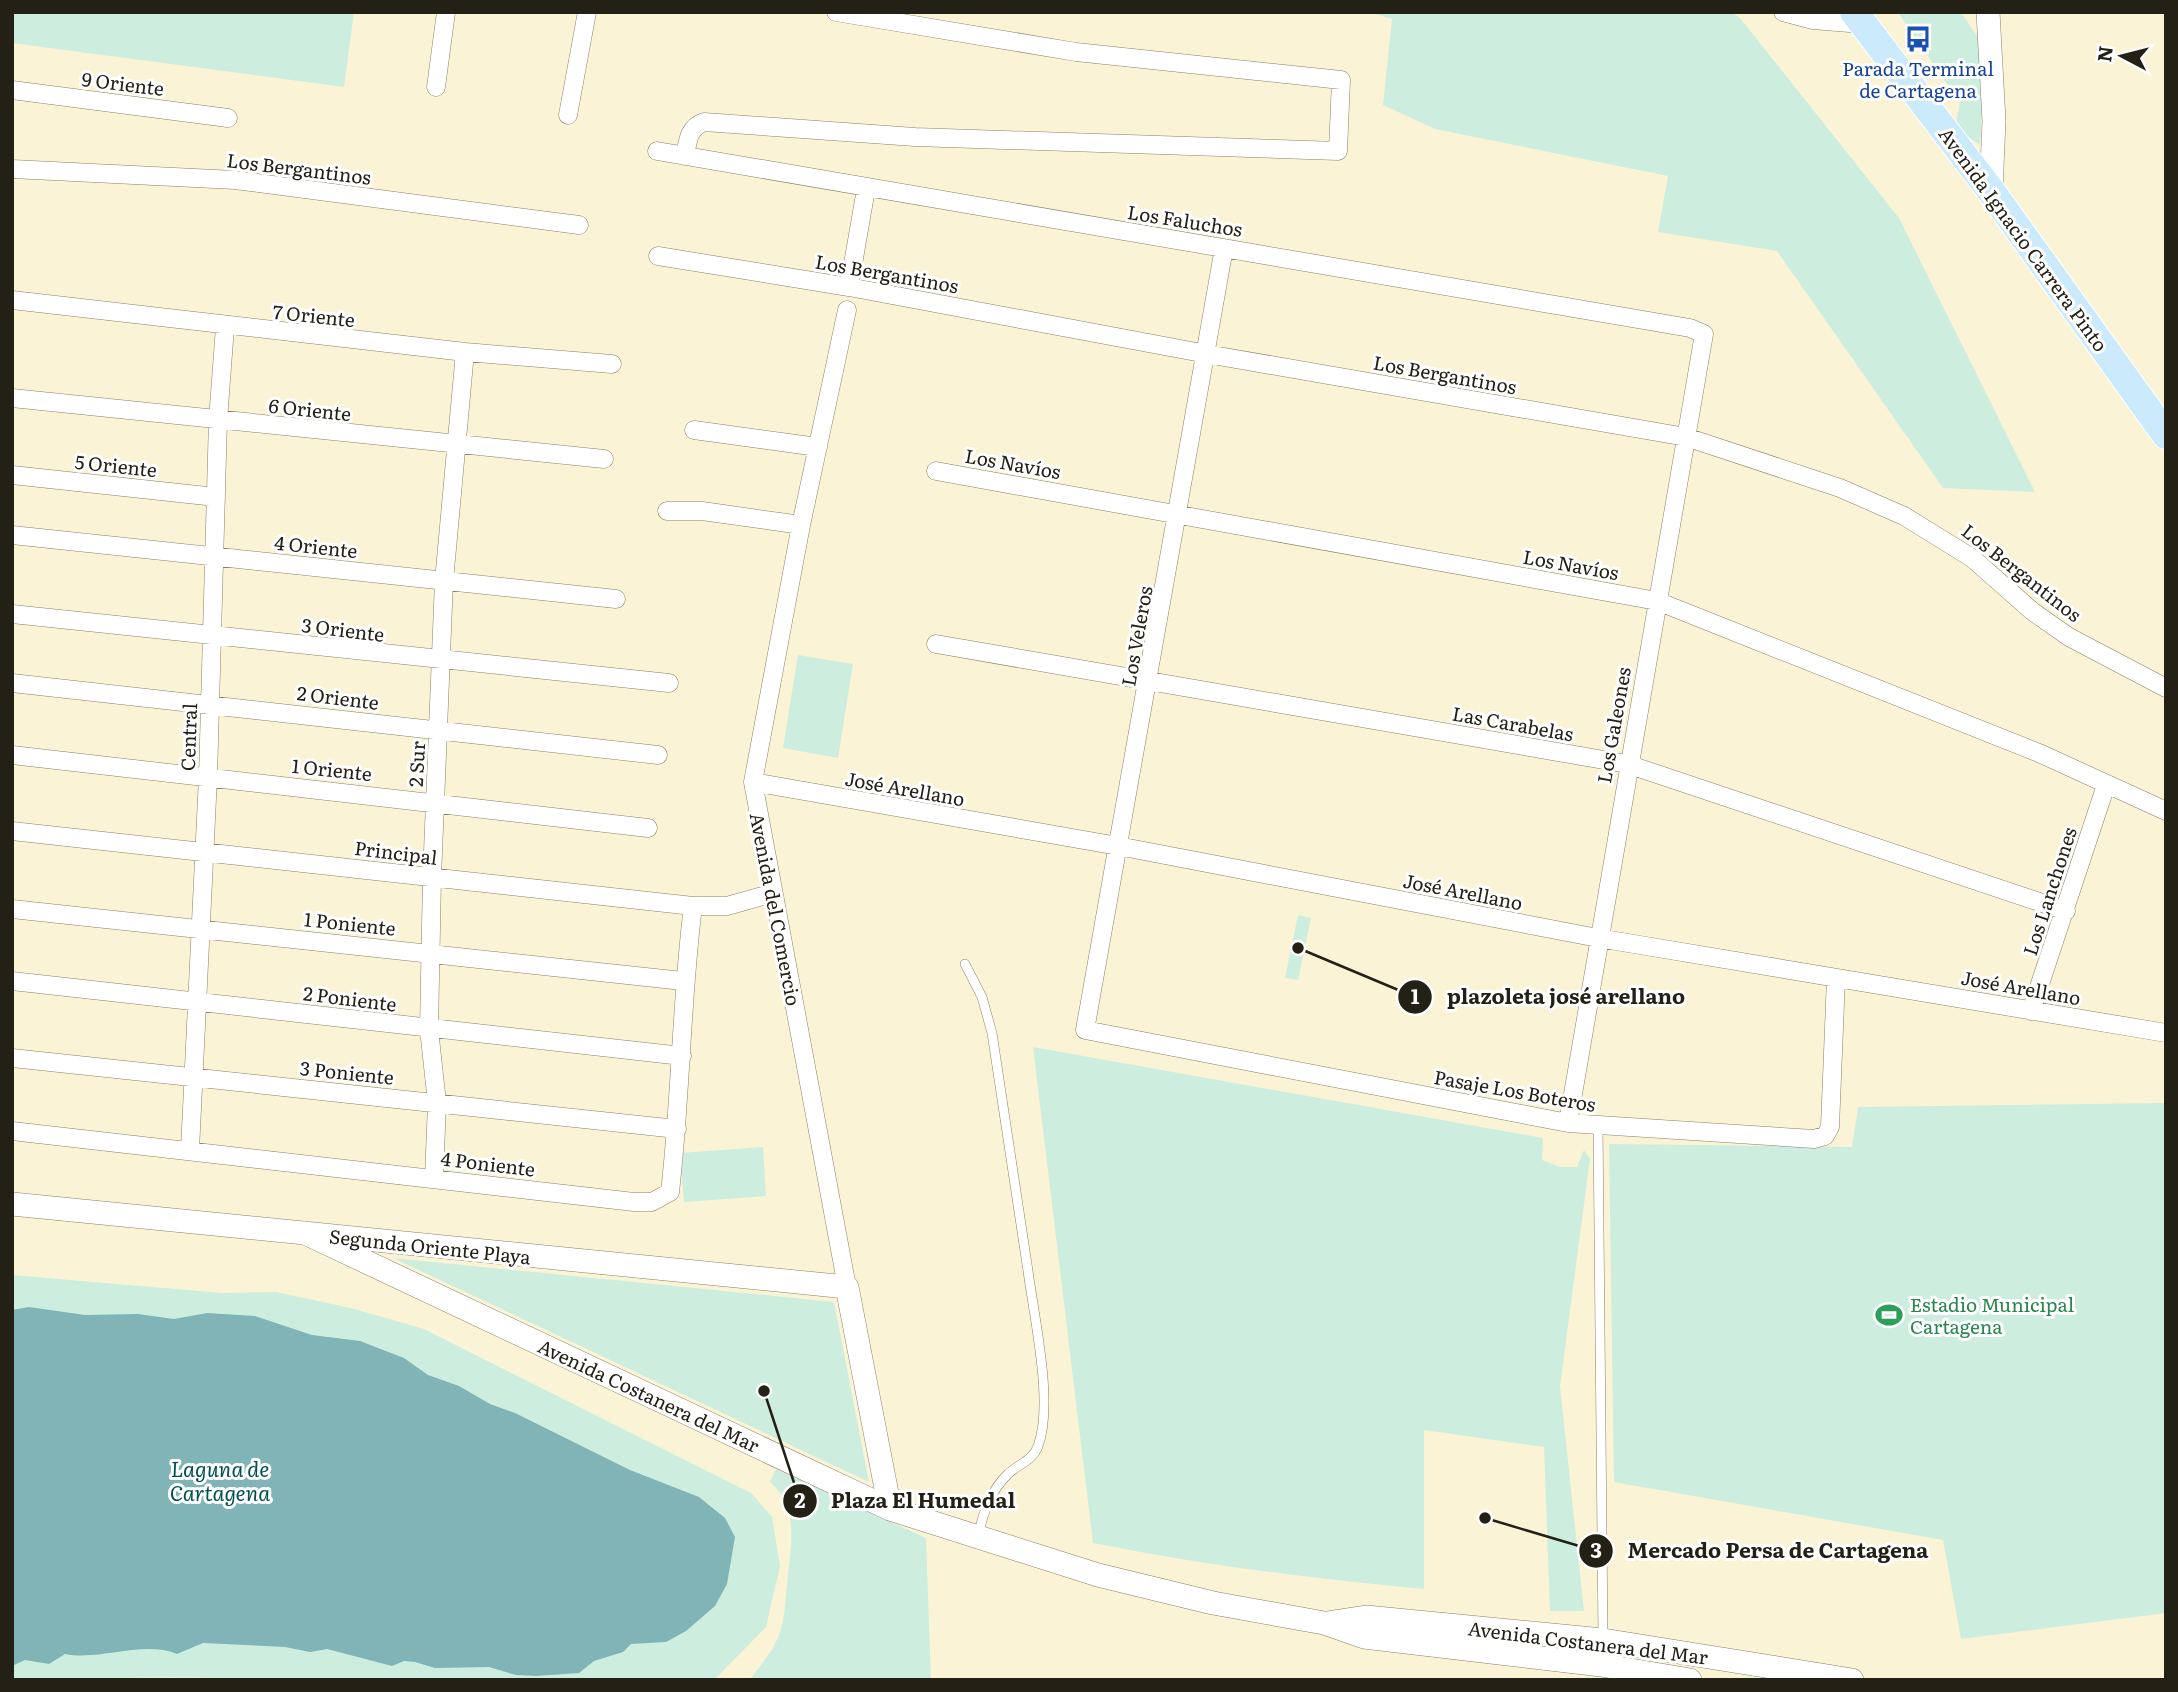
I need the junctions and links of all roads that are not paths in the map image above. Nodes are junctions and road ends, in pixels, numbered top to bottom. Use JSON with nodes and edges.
{"nodes":[{"id":1,"x":446,"y":12,"type":"edge"},
{"id":2,"x":587,"y":12,"type":"edge"},
{"id":3,"x":836,"y":12,"type":"edge"},
{"id":4,"x":1783,"y":12,"type":"edge"},
{"id":5,"x":1989,"y":12,"type":"edge"},
{"id":6,"x":1858,"y":18,"type":"edge"},
{"id":7,"x":436,"y":87,"type":"dead end"},
{"id":8,"x":12,"y":90,"type":"edge"},
{"id":9,"x":568,"y":115,"type":"dead end"},
{"id":10,"x":228,"y":118,"type":"dead end"},
{"id":11,"x":657,"y":151,"type":"dead end"},
{"id":12,"x":685,"y":156,"type":"junction"},
{"id":13,"x":12,"y":169,"type":"edge"},
{"id":14,"x":866,"y":189,"type":"junction"},
{"id":15,"x":1991,"y":191,"type":"junction"},
{"id":16,"x":579,"y":226,"type":"dead end"},
{"id":17,"x":1224,"y":248,"type":"junction"},
{"id":18,"x":658,"y":256,"type":"dead end"},
{"id":19,"x":849,"y":287,"type":"junction"},
{"id":20,"x":12,"y":300,"type":"edge"},
{"id":21,"x":847,"y":310,"type":"dead end"},
{"id":22,"x":225,"y":327,"type":"junction"},
{"id":23,"x":1704,"y":334,"type":"joint"},
{"id":24,"x":465,"y":352,"type":"junction"},
{"id":25,"x":1207,"y":354,"type":"junction"},
{"id":26,"x":612,"y":365,"type":"dead end"},
{"id":27,"x":12,"y":398,"type":"edge"},
{"id":28,"x":218,"y":420,"type":"junction"},
{"id":29,"x":694,"y":430,"type":"dead end"},
{"id":30,"x":2166,"y":435,"type":"edge"},
{"id":31,"x":1686,"y":437,"type":"junction"},
{"id":32,"x":455,"y":444,"type":"junction"},
{"id":33,"x":818,"y":447,"type":"junction"},
{"id":34,"x":604,"y":459,"type":"dead end"},
{"id":35,"x":936,"y":471,"type":"dead end"},
{"id":36,"x":12,"y":475,"type":"edge"},
{"id":37,"x":216,"y":497,"type":"junction"},
{"id":38,"x":667,"y":510,"type":"dead end"},
{"id":39,"x":1179,"y":513,"type":"junction"},
{"id":40,"x":801,"y":525,"type":"junction"},
{"id":41,"x":12,"y":535,"type":"edge"},
{"id":42,"x":214,"y":557,"type":"junction"},
{"id":43,"x":444,"y":581,"type":"junction"},
{"id":44,"x":616,"y":599,"type":"dead end"},
{"id":45,"x":1657,"y":601,"type":"junction"},
{"id":46,"x":12,"y":614,"type":"edge"},
{"id":47,"x":211,"y":635,"type":"junction"},
{"id":48,"x":936,"y":644,"type":"dead end"},
{"id":49,"x":440,"y":661,"type":"junction"},
{"id":50,"x":1149,"y":679,"type":"junction"},
{"id":51,"x":669,"y":683,"type":"dead end"},
{"id":52,"x":12,"y":684,"type":"edge"},
{"id":53,"x":2166,"y":688,"type":"edge"},
{"id":54,"x":210,"y":703,"type":"junction"},
{"id":55,"x":438,"y":730,"type":"junction"},
{"id":56,"x":12,"y":755,"type":"edge"},
{"id":57,"x":658,"y":755,"type":"dead end"},
{"id":58,"x":1628,"y":764,"type":"junction"},
{"id":59,"x":208,"y":777,"type":"junction"},
{"id":60,"x":753,"y":782,"type":"junction"},
{"id":61,"x":2106,"y":785,"type":"junction"},
{"id":62,"x":435,"y":801,"type":"junction"},
{"id":63,"x":2166,"y":811,"type":"edge"},
{"id":64,"x":648,"y":828,"type":"dead end"},
{"id":65,"x":12,"y":831,"type":"edge"},
{"id":66,"x":1118,"y":846,"type":"junction"},
{"id":67,"x":205,"y":851,"type":"junction"},
{"id":68,"x":432,"y":877,"type":"junction"},
{"id":69,"x":773,"y":893,"type":"junction"},
{"id":70,"x":693,"y":906,"type":"junction"},
{"id":71,"x":12,"y":909,"type":"edge"},
{"id":72,"x":2066,"y":911,"type":"junction"},
{"id":73,"x":202,"y":929,"type":"junction"},
{"id":74,"x":1598,"y":938,"type":"junction"},
{"id":75,"x":431,"y":952,"type":"junction"},
{"id":76,"x":965,"y":964,"type":"dead end"},
{"id":77,"x":1836,"y":978,"type":"junction"},
{"id":78,"x":12,"y":981,"type":"edge"},
{"id":79,"x":683,"y":981,"type":"junction"},
{"id":80,"x":199,"y":1001,"type":"junction"},
{"id":81,"x":2031,"y":1010,"type":"junction"},
{"id":82,"x":429,"y":1029,"type":"junction"},
{"id":83,"x":1085,"y":1030,"type":"joint"},
{"id":84,"x":2166,"y":1033,"type":"edge"},
{"id":85,"x":682,"y":1056,"type":"junction"},
{"id":86,"x":12,"y":1058,"type":"edge"},
{"id":87,"x":195,"y":1078,"type":"junction"},
{"id":88,"x":437,"y":1103,"type":"junction"},
{"id":89,"x":1567,"y":1123,"type":"junction"},
{"id":90,"x":1598,"y":1125,"type":"junction"},
{"id":91,"x":677,"y":1129,"type":"junction"},
{"id":92,"x":12,"y":1131,"type":"edge"},
{"id":93,"x":190,"y":1150,"type":"junction"},
{"id":94,"x":434,"y":1178,"type":"junction"},
{"id":95,"x":12,"y":1204,"type":"edge"},
{"id":96,"x":305,"y":1233,"type":"junction"},
{"id":97,"x":847,"y":1287,"type":"junction"},
{"id":98,"x":890,"y":1509,"type":"junction"},
{"id":99,"x":978,"y":1536,"type":"junction"},
{"id":100,"x":1324,"y":1623,"type":"junction"},
{"id":101,"x":1603,"y":1640,"type":"junction"},
{"id":102,"x":1690,"y":1680,"type":"edge"},
{"id":103,"x":1852,"y":1680,"type":"edge"}],
"edges":[{"from":1,"to":7,"type":"street"},
{"from":2,"to":9,"type":"street"},
{"from":3,"to":12,"type":"street"},
{"from":4,"to":6,"type":"street"},
{"from":5,"to":15,"type":"street"},
{"from":6,"to":15,"type":"main road","name":"Avenida Ignacio Carrera Pinto"},
{"from":8,"to":10,"type":"street","name":"9 Oriente"},
{"from":11,"to":12,"type":"street","name":"Los Faluchos"},
{"from":12,"to":14,"type":"street","name":"Los Faluchos"},
{"from":13,"to":16,"type":"street","name":"Los Bergantinos"},
{"from":14,"to":17,"type":"street","name":"Los Faluchos"},
{"from":14,"to":19,"type":"street"},
{"from":15,"to":30,"type":"main road","name":"Avenida Ignacio Carrera Pinto"},
{"from":17,"to":23,"type":"street","name":"Los Faluchos"},
{"from":17,"to":25,"type":"street","name":"Los Veleros"},
{"from":18,"to":19,"type":"street","name":"Los Bergantinos"},
{"from":19,"to":25,"type":"street","name":"Los Bergantinos"},
{"from":20,"to":22,"type":"street","name":"7 Oriente"},
{"from":21,"to":33,"type":"street","name":"Avenida del Comercio"},
{"from":22,"to":24,"type":"street","name":"7 Oriente"},
{"from":22,"to":28,"type":"street","name":"Central"},
{"from":23,"to":31,"type":"street","name":"Los Galeones"},
{"from":24,"to":26,"type":"street","name":"7 Oriente"},
{"from":24,"to":32,"type":"street","name":"2 Sur"},
{"from":25,"to":31,"type":"street","name":"Los Bergantinos"},
{"from":25,"to":39,"type":"street","name":"Los Veleros"},
{"from":27,"to":28,"type":"street","name":"6 Oriente"},
{"from":28,"to":32,"type":"street","name":"6 Oriente"},
{"from":28,"to":37,"type":"street","name":"Central"},
{"from":29,"to":33,"type":"street"},
{"from":31,"to":45,"type":"street","name":"Los Galeones"},
{"from":31,"to":53,"type":"street","name":"Los Bergantinos"},
{"from":32,"to":34,"type":"street","name":"6 Oriente"},
{"from":32,"to":43,"type":"street","name":"2 Sur"},
{"from":33,"to":40,"type":"street","name":"Avenida del Comercio"},
{"from":35,"to":39,"type":"street","name":"Los Navíos"},
{"from":36,"to":37,"type":"street","name":"5 Oriente"},
{"from":37,"to":42,"type":"street","name":"Central"},
{"from":38,"to":40,"type":"street"},
{"from":39,"to":45,"type":"street","name":"Los Navíos"},
{"from":39,"to":50,"type":"street","name":"Los Veleros"},
{"from":40,"to":60,"type":"street","name":"Avenida del Comercio"},
{"from":41,"to":42,"type":"street","name":"4 Oriente"},
{"from":42,"to":43,"type":"street","name":"4 Oriente"},
{"from":42,"to":47,"type":"street","name":"Central"},
{"from":43,"to":44,"type":"street","name":"4 Oriente"},
{"from":43,"to":49,"type":"street","name":"2 Sur"},
{"from":45,"to":58,"type":"street","name":"Los Galeones"},
{"from":45,"to":61,"type":"street","name":"Los Navíos"},
{"from":46,"to":47,"type":"street","name":"3 Oriente"},
{"from":47,"to":49,"type":"street","name":"3 Oriente"},
{"from":47,"to":54,"type":"street","name":"Central"},
{"from":48,"to":50,"type":"street","name":"Las Carabelas"},
{"from":49,"to":51,"type":"street","name":"3 Oriente"},
{"from":49,"to":55,"type":"street","name":"2 Sur"},
{"from":50,"to":58,"type":"street","name":"Las Carabelas"},
{"from":50,"to":66,"type":"street","name":"Los Veleros"},
{"from":52,"to":54,"type":"street","name":"2 Oriente"},
{"from":54,"to":55,"type":"street","name":"2 Oriente"},
{"from":54,"to":59,"type":"street","name":"Central"},
{"from":55,"to":57,"type":"street","name":"2 Oriente"},
{"from":55,"to":62,"type":"street","name":"2 Sur"},
{"from":56,"to":59,"type":"street","name":"1 Oriente"},
{"from":58,"to":72,"type":"street","name":"Las Carabelas"},
{"from":58,"to":74,"type":"street","name":"Los Galeones"},
{"from":59,"to":62,"type":"street","name":"1 Oriente"},
{"from":59,"to":67,"type":"street","name":"Central"},
{"from":60,"to":66,"type":"street","name":"José Arellano"},
{"from":60,"to":69,"type":"street","name":"Avenida del Comercio"},
{"from":61,"to":63,"type":"street","name":"Los Navíos"},
{"from":61,"to":72,"type":"street","name":"Los Lanchones"},
{"from":62,"to":64,"type":"street","name":"1 Oriente"},
{"from":62,"to":68,"type":"street","name":"2 Sur"},
{"from":65,"to":67,"type":"street","name":"Principal"},
{"from":66,"to":74,"type":"street","name":"José Arellano"},
{"from":66,"to":83,"type":"street","name":"Los Veleros"},
{"from":67,"to":68,"type":"street","name":"Principal"},
{"from":67,"to":73,"type":"street","name":"Central"},
{"from":68,"to":70,"type":"street","name":"Principal"},
{"from":68,"to":75,"type":"street","name":"2 Sur"},
{"from":69,"to":70,"type":"street","name":"Principal"},
{"from":69,"to":97,"type":"street","name":"Avenida del Comercio"},
{"from":70,"to":79,"type":"street","name":"4 Poniente"},
{"from":71,"to":73,"type":"street","name":"1 Poniente"},
{"from":72,"to":81,"type":"street","name":"Los Lanchones"},
{"from":73,"to":75,"type":"street","name":"1 Poniente"},
{"from":73,"to":80,"type":"street","name":"Central"},
{"from":74,"to":77,"type":"street","name":"José Arellano"},
{"from":74,"to":89,"type":"street","name":"Los Galeones"},
{"from":75,"to":79,"type":"street","name":"1 Poniente"},
{"from":75,"to":82,"type":"street","name":"2 Sur"},
{"from":76,"to":99,"type":"lane"},
{"from":77,"to":81,"type":"street","name":"José Arellano"},
{"from":77,"to":90,"type":"street","name":"Pasaje Los Boteros"},
{"from":78,"to":80,"type":"street","name":"2 Poniente"},
{"from":79,"to":85,"type":"street","name":"4 Poniente"},
{"from":80,"to":82,"type":"street","name":"2 Poniente"},
{"from":80,"to":87,"type":"street","name":"Central"},
{"from":81,"to":84,"type":"street","name":"José Arellano"},
{"from":82,"to":85,"type":"street","name":"2 Poniente"},
{"from":82,"to":88,"type":"street","name":"2 Sur"},
{"from":83,"to":89,"type":"street","name":"Pasaje Los Boteros"},
{"from":85,"to":91,"type":"street","name":"4 Poniente"},
{"from":86,"to":87,"type":"street","name":"3 Poniente"},
{"from":87,"to":88,"type":"street","name":"3 Poniente"},
{"from":87,"to":93,"type":"street","name":"Central"},
{"from":88,"to":91,"type":"street","name":"3 Poniente"},
{"from":88,"to":94,"type":"street","name":"2 Sur"},
{"from":89,"to":90,"type":"street","name":"Pasaje Los Boteros"},
{"from":90,"to":101,"type":"lane"},
{"from":91,"to":94,"type":"street","name":"4 Poniente"},
{"from":92,"to":93,"type":"street","name":"4 Poniente"},
{"from":93,"to":94,"type":"street","name":"4 Poniente"},
{"from":95,"to":96,"type":"street","name":"Segunda Oriente Playa"},
{"from":96,"to":97,"type":"street","name":"Segunda Oriente Playa"},
{"from":96,"to":98,"type":"street","name":"Avenida Costanera del Mar"},
{"from":97,"to":98,"type":"street","name":"Avenida del Comercio"},
{"from":98,"to":99,"type":"street","name":"Avenida Costanera del Mar"},
{"from":99,"to":100,"type":"street","name":"Avenida Costanera del Mar"},
{"from":100,"to":101,"type":"street","name":"Avenida Costanera del Mar"},
{"from":100,"to":102,"type":"street","name":"Avenida Costanera del Mar"},
{"from":101,"to":103,"type":"street","name":"Avenida Costanera del Mar"}]}
